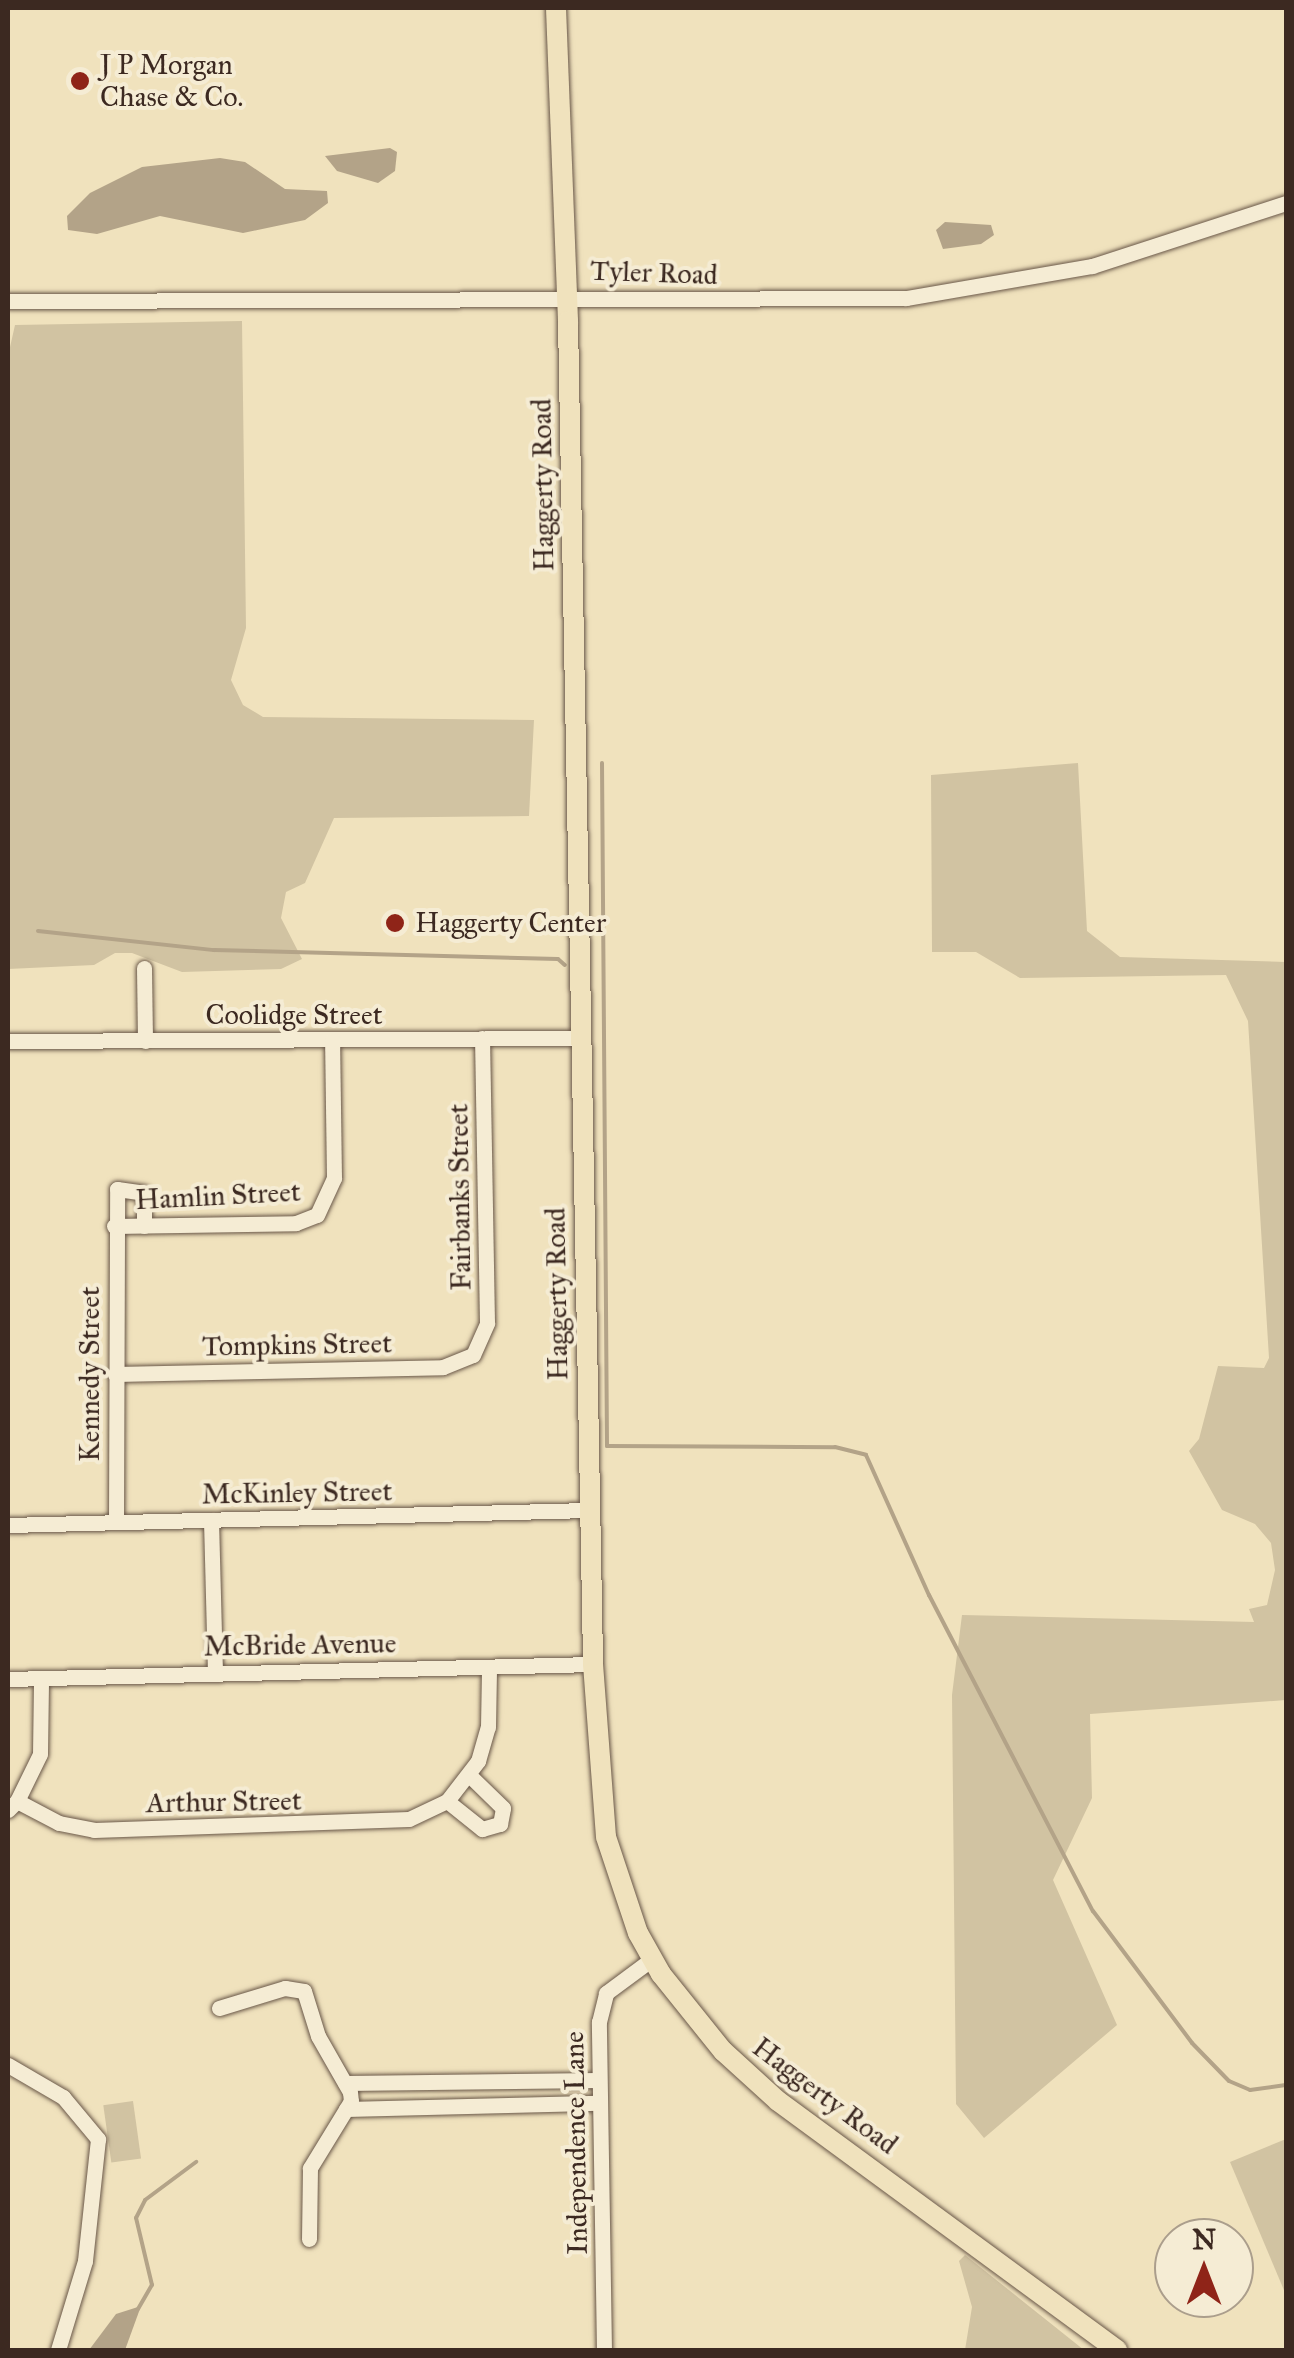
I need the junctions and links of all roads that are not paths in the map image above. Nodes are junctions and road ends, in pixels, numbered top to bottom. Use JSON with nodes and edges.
{"nodes":[{"id":1,"x":556,"y":8,"type":"edge"},
{"id":2,"x":1286,"y":202,"type":"edge"},
{"id":3,"x":567,"y":295,"type":"junction"},
{"id":4,"x":8,"y":301,"type":"edge"},
{"id":5,"x":144,"y":968,"type":"dead end"},
{"id":6,"x":482,"y":1038,"type":"junction"},
{"id":7,"x":580,"y":1038,"type":"junction"},
{"id":8,"x":332,"y":1040,"type":"junction"},
{"id":9,"x":8,"y":1041,"type":"edge"},
{"id":10,"x":145,"y":1042,"type":"junction"},
{"id":11,"x":114,"y":1226,"type":"junction"},
{"id":12,"x":144,"y":1226,"type":"junction"},
{"id":13,"x":475,"y":1352,"type":"joint"},
{"id":14,"x":116,"y":1374,"type":"junction"},
{"id":15,"x":589,"y":1510,"type":"junction"},
{"id":16,"x":116,"y":1520,"type":"junction"},
{"id":17,"x":211,"y":1520,"type":"junction"},
{"id":18,"x":8,"y":1525,"type":"edge"},
{"id":19,"x":592,"y":1664,"type":"junction"},
{"id":20,"x":489,"y":1667,"type":"junction"},
{"id":21,"x":216,"y":1671,"type":"junction"},
{"id":22,"x":8,"y":1678,"type":"edge"},
{"id":23,"x":41,"y":1678,"type":"junction"},
{"id":24,"x":470,"y":1776,"type":"junction"},
{"id":25,"x":446,"y":1801,"type":"junction"},
{"id":26,"x":12,"y":1805,"type":"edge"},
{"id":27,"x":652,"y":1958,"type":"junction"},
{"id":28,"x":219,"y":2008,"type":"dead end"},
{"id":29,"x":8,"y":2066,"type":"edge"},
{"id":30,"x":598,"y":2080,"type":"junction"},
{"id":31,"x":348,"y":2087,"type":"junction"},
{"id":32,"x":599,"y":2103,"type":"junction"},
{"id":33,"x":346,"y":2109,"type":"junction"},
{"id":34,"x":309,"y":2239,"type":"dead end"},
{"id":35,"x":58,"y":2350,"type":"edge"},
{"id":36,"x":604,"y":2350,"type":"edge"},
{"id":37,"x":1117,"y":2350,"type":"edge"}],
"edges":[{"from":1,"to":3,"type":"main road","name":"Haggerty Road"},
{"from":2,"to":3,"type":"street","name":"Tyler Road"},
{"from":3,"to":4,"type":"street","name":"Tyler Road"},
{"from":3,"to":7,"type":"main road","name":"Haggerty Road"},
{"from":5,"to":10,"type":"street"},
{"from":6,"to":7,"type":"street","name":"Coolidge Street"},
{"from":6,"to":8,"type":"street","name":"Coolidge Street"},
{"from":6,"to":13,"type":"street","name":"Fairbanks Street"},
{"from":7,"to":15,"type":"main road","name":"Haggerty Road"},
{"from":8,"to":10,"type":"street","name":"Coolidge Street"},
{"from":8,"to":12,"type":"street","name":"Hamlin Street"},
{"from":9,"to":10,"type":"street","name":"Coolidge Street"},
{"from":11,"to":12,"type":"street","name":"Hamlin Street"},
{"from":11,"to":12,"type":"street"},
{"from":11,"to":14,"type":"street","name":"Kennedy Street"},
{"from":13,"to":14,"type":"street","name":"Tompkins Street"},
{"from":14,"to":16,"type":"street","name":"Kennedy Street"},
{"from":15,"to":17,"type":"street","name":"McKinley Street"},
{"from":15,"to":19,"type":"main road","name":"Haggerty Road"},
{"from":16,"to":17,"type":"street","name":"McKinley Street"},
{"from":16,"to":18,"type":"street","name":"McKinley Street"},
{"from":17,"to":21,"type":"street"},
{"from":19,"to":20,"type":"street","name":"McBride Avenue"},
{"from":19,"to":27,"type":"main road","name":"Haggerty Road"},
{"from":20,"to":21,"type":"street","name":"McBride Avenue"},
{"from":20,"to":24,"type":"street","name":"Arthur Street"},
{"from":21,"to":23,"type":"street","name":"McBride Avenue"},
{"from":22,"to":23,"type":"street","name":"McBride Avenue"},
{"from":23,"to":26,"type":"street"},
{"from":24,"to":25,"type":"street","name":"Arthur Street"},
{"from":24,"to":25,"type":"street"},
{"from":25,"to":26,"type":"street","name":"Arthur Street"},
{"from":27,"to":30,"type":"street","name":"Independence Lane"},
{"from":27,"to":37,"type":"main road","name":"Haggerty Road"},
{"from":28,"to":31,"type":"street"},
{"from":29,"to":35,"type":"street"},
{"from":30,"to":31,"type":"street"},
{"from":30,"to":32,"type":"street","name":"Independence Lane"},
{"from":31,"to":33,"type":"street"},
{"from":32,"to":33,"type":"street"},
{"from":32,"to":36,"type":"street","name":"Independence Lane"},
{"from":33,"to":34,"type":"street"}]}
